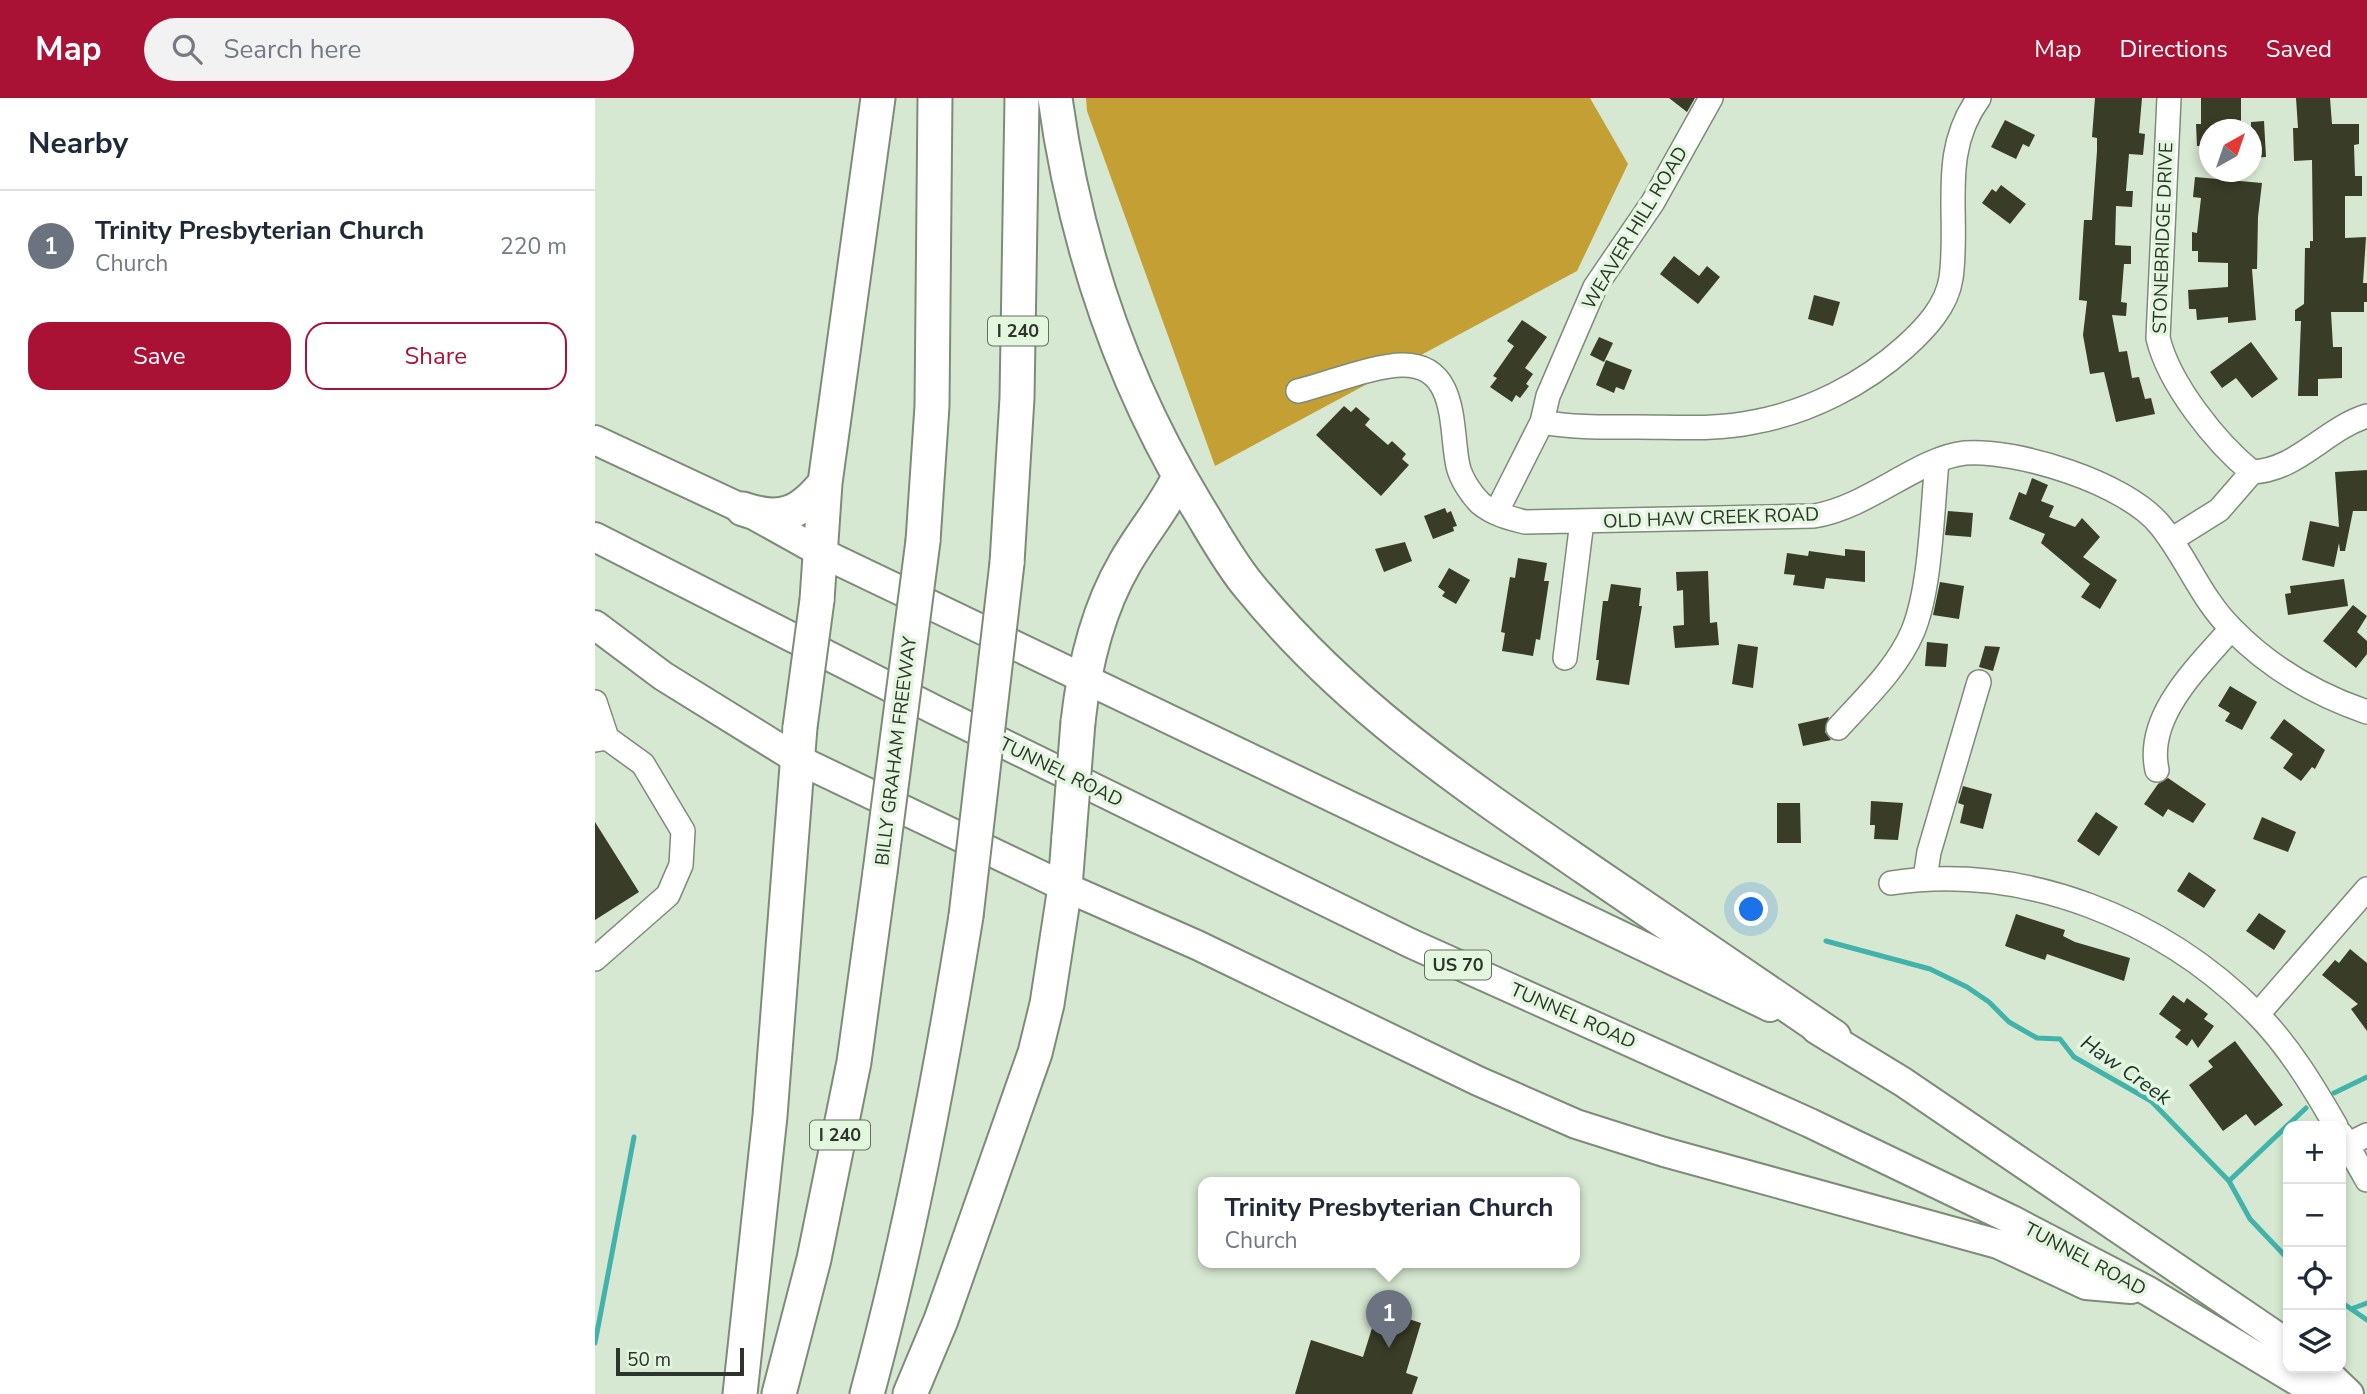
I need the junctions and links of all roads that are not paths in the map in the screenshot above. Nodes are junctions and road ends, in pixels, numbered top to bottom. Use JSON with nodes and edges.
{"nodes":[{"id":1,"x":878,"y":98,"type":"edge"},
{"id":2,"x":935,"y":98,"type":"edge"},
{"id":3,"x":1022,"y":98,"type":"edge"},
{"id":4,"x":1055,"y":98,"type":"edge"},
{"id":5,"x":1711,"y":98,"type":"edge"},
{"id":6,"x":1979,"y":98,"type":"edge"},
{"id":7,"x":2169,"y":98,"type":"edge"},
{"id":8,"x":1298,"y":391,"type":"dead end"},
{"id":9,"x":2367,"y":416,"type":"edge"},
{"id":10,"x":1542,"y":422,"type":"junction"},
{"id":11,"x":595,"y":440,"type":"edge"},
{"id":12,"x":1937,"y":462,"type":"junction"},
{"id":13,"x":2252,"y":472,"type":"junction"},
{"id":14,"x":1179,"y":477,"type":"junction"},
{"id":15,"x":825,"y":483,"type":"junction"},
{"id":16,"x":743,"y":509,"type":"junction"},
{"id":17,"x":1496,"y":513,"type":"junction"},
{"id":18,"x":1582,"y":522,"type":"junction"},
{"id":19,"x":595,"y":537,"type":"edge"},
{"id":20,"x":2171,"y":540,"type":"junction"},
{"id":21,"x":822,"y":553,"type":"junction"},
{"id":22,"x":595,"y":625,"type":"edge"},
{"id":23,"x":2231,"y":629,"type":"junction"},
{"id":24,"x":1565,"y":658,"type":"dead end"},
{"id":25,"x":1083,"y":678,"type":"junction"},
{"id":26,"x":1979,"y":682,"type":"dead end"},
{"id":27,"x":595,"y":702,"type":"edge"},
{"id":28,"x":2367,"y":712,"type":"edge"},
{"id":29,"x":1837,"y":729,"type":"dead end"},
{"id":30,"x":601,"y":739,"type":"edge"},
{"id":31,"x":799,"y":743,"type":"junction"},
{"id":32,"x":2157,"y":770,"type":"dead end"},
{"id":33,"x":1925,"y":878,"type":"junction"},
{"id":34,"x":1891,"y":883,"type":"dead end"},
{"id":35,"x":1065,"y":887,"type":"junction"},
{"id":36,"x":2367,"y":888,"type":"edge"},
{"id":37,"x":595,"y":959,"type":"edge"},
{"id":38,"x":2258,"y":1014,"type":"junction"},
{"id":39,"x":1834,"y":1037,"type":"junction"},
{"id":40,"x":2348,"y":1135,"type":"edge"},
{"id":41,"x":2367,"y":1180,"type":"edge"},
{"id":42,"x":2148,"y":1291,"type":"junction"},
{"id":43,"x":2283,"y":1341,"type":"edge"},
{"id":44,"x":2327,"y":1373,"type":"edge"},
{"id":45,"x":740,"y":1394,"type":"edge"},
{"id":46,"x":779,"y":1394,"type":"edge"},
{"id":47,"x":867,"y":1394,"type":"edge"},
{"id":48,"x":909,"y":1394,"type":"edge"},
{"id":49,"x":2319,"y":1394,"type":"edge"},
{"id":50,"x":2349,"y":1394,"type":"edge"}],
"edges":[{"from":1,"to":15,"type":"highway"},
{"from":2,"to":46,"type":"highway","name":"BILLY GRAHAM FREEWAY","number":"I 240","bridge":true},
{"from":3,"to":47,"type":"highway","number":"I 240","bridge":true},
{"from":4,"to":14,"type":"highway"},
{"from":5,"to":10,"type":"street","name":"WEAVER HILL ROAD"},
{"from":6,"to":10,"type":"street"},
{"from":7,"to":13,"type":"street","name":"STONEBRIDGE DRIVE"},
{"from":8,"to":17,"type":"street","name":"OLD HAW CREEK ROAD"},
{"from":9,"to":13,"type":"street"},
{"from":10,"to":17,"type":"street","name":"WEAVER HILL ROAD"},
{"from":11,"to":16,"type":"main road"},
{"from":12,"to":18,"type":"street","name":"OLD HAW CREEK ROAD"},
{"from":12,"to":20,"type":"street","name":"OLD HAW CREEK ROAD"},
{"from":12,"to":29,"type":"street"},
{"from":13,"to":20,"type":"street"},
{"from":14,"to":25,"type":"highway"},
{"from":14,"to":39,"type":"highway"},
{"from":15,"to":16,"type":"highway"},
{"from":15,"to":21,"type":"highway"},
{"from":16,"to":21,"type":"main road"},
{"from":17,"to":18,"type":"street","name":"OLD HAW CREEK ROAD"},
{"from":18,"to":24,"type":"street"},
{"from":19,"to":42,"type":"main road","name":"TUNNEL ROAD","number":"US 70"},
{"from":20,"to":23,"type":"street","name":"OLD HAW CREEK ROAD"},
{"from":21,"to":25,"type":"main road"},
{"from":21,"to":31,"type":"highway","bridge":true},
{"from":22,"to":31,"type":"main road"},
{"from":23,"to":28,"type":"street","name":"OLD HAW CREEK ROAD"},
{"from":23,"to":32,"type":"street"},
{"from":25,"to":35,"type":"highway","bridge":true},
{"from":25,"to":39,"type":"main road"},
{"from":26,"to":33,"type":"street"},
{"from":27,"to":30,"type":"street"},
{"from":30,"to":37,"type":"street"},
{"from":31,"to":35,"type":"main road"},
{"from":31,"to":45,"type":"highway"},
{"from":33,"to":34,"type":"street"},
{"from":33,"to":38,"type":"street"},
{"from":35,"to":42,"type":"main road"},
{"from":35,"to":48,"type":"highway"},
{"from":36,"to":38,"type":"street"},
{"from":38,"to":40,"type":"street"},
{"from":39,"to":43,"type":"main road"},
{"from":40,"to":41,"type":"street"},
{"from":42,"to":49,"type":"main road","name":"TUNNEL ROAD","number":"US 70"},
{"from":44,"to":50,"type":"main road"}]}
